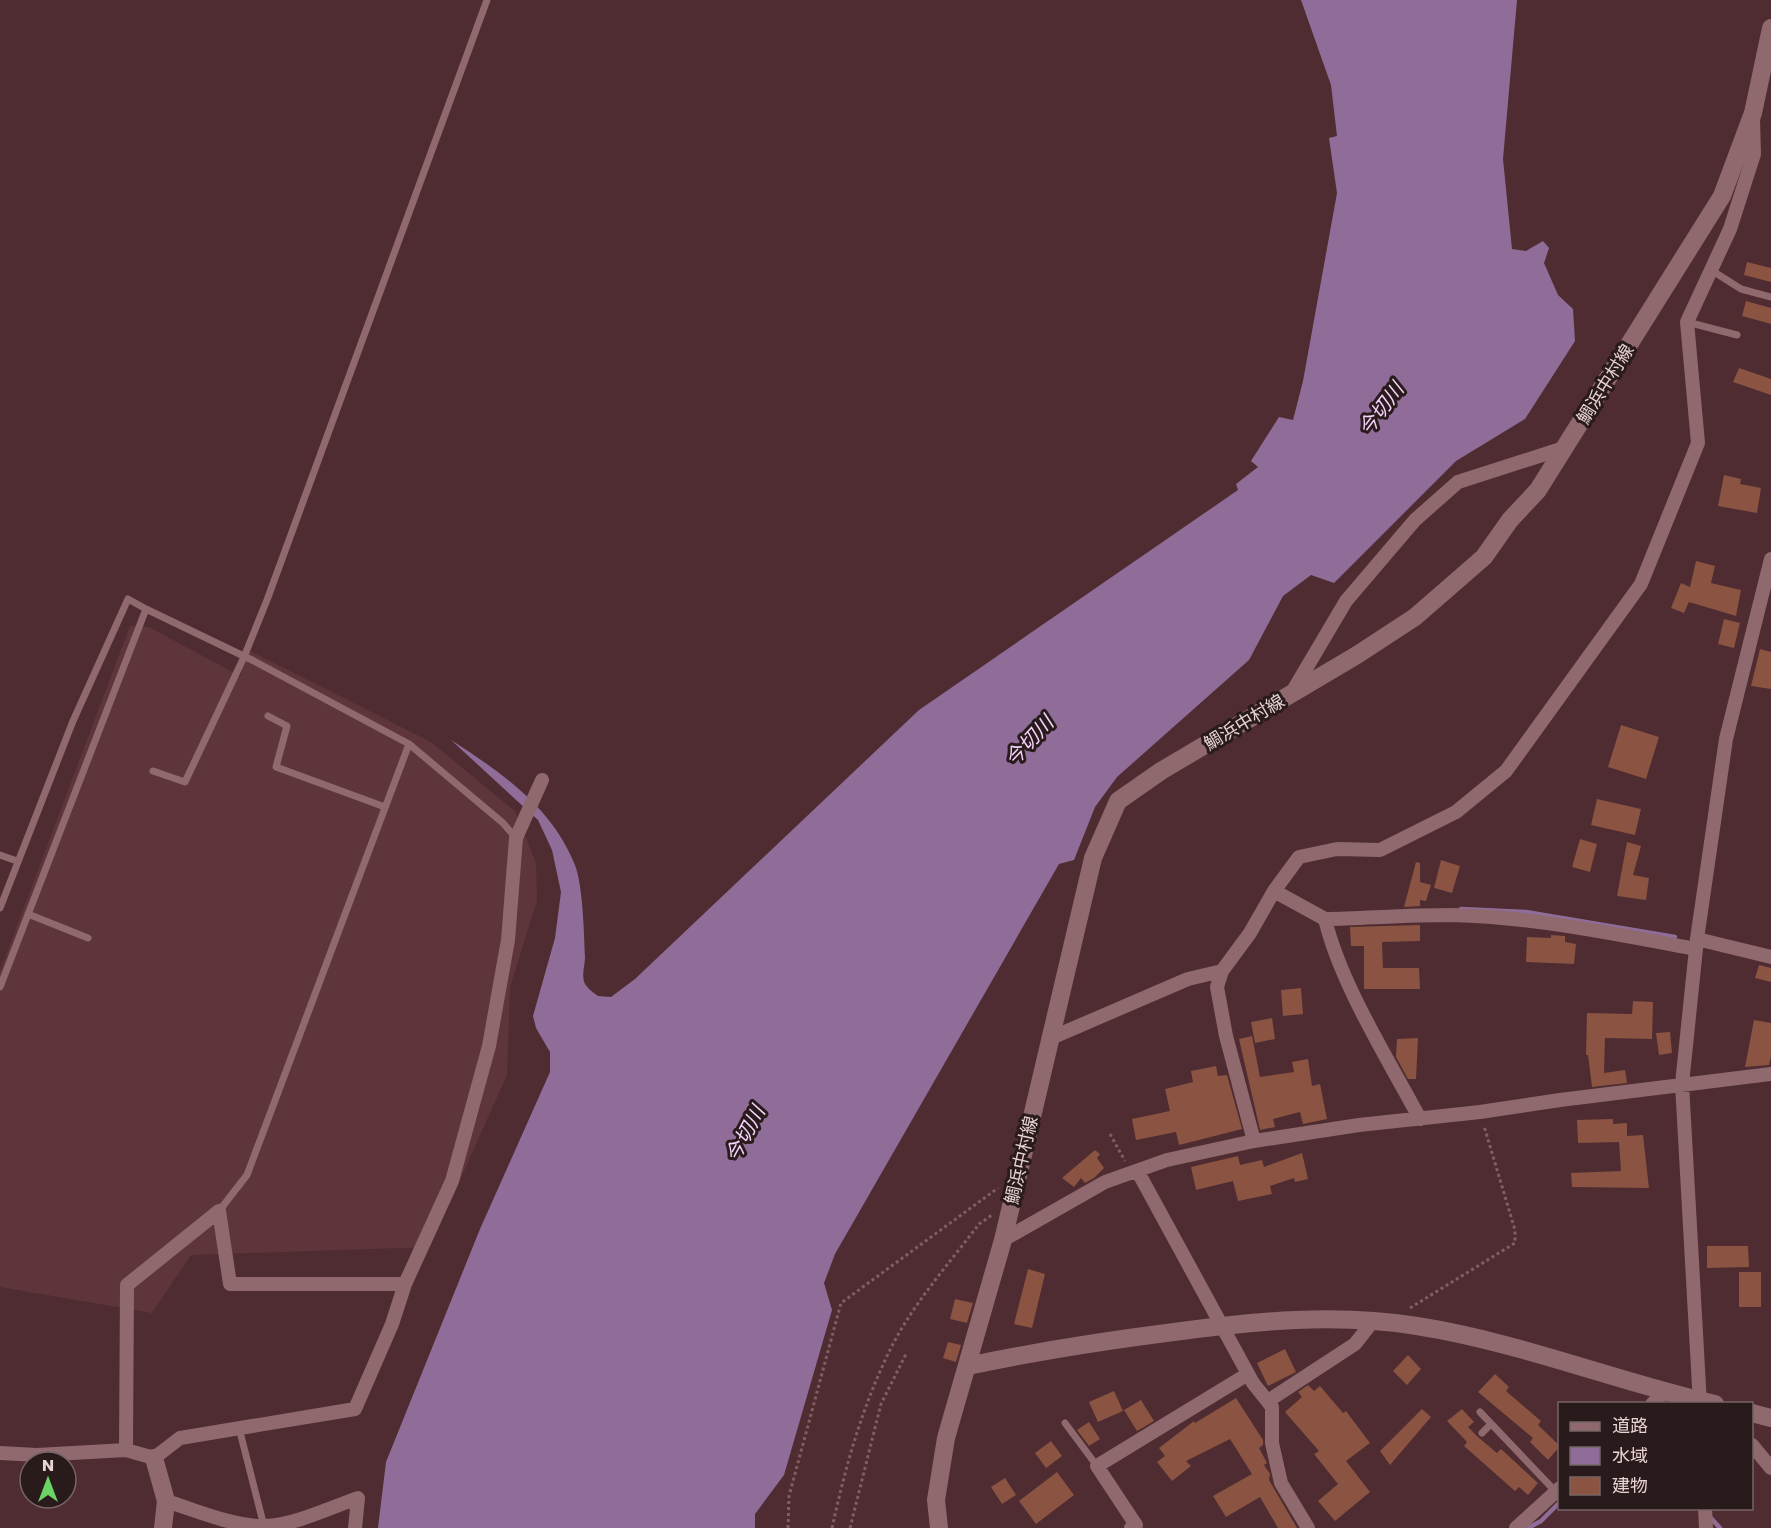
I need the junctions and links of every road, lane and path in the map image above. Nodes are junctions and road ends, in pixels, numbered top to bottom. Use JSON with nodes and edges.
{"nodes":[{"id":1,"x":487,"y":0,"type":"edge"},
{"id":2,"x":1771,"y":28,"type":"edge"},
{"id":3,"x":1753,"y":114,"type":"junction"},
{"id":4,"x":1711,"y":270,"type":"junction"},
{"id":5,"x":1771,"y":297,"type":"edge"},
{"id":6,"x":1687,"y":322,"type":"junction"},
{"id":7,"x":1737,"y":335,"type":"dead end"},
{"id":8,"x":1564,"y":448,"type":"junction"},
{"id":9,"x":1771,"y":559,"type":"edge"},
{"id":10,"x":146,"y":609,"type":"junction"},
{"id":11,"x":244,"y":657,"type":"junction"},
{"id":12,"x":1291,"y":694,"type":"junction"},
{"id":13,"x":268,"y":716,"type":"dead end"},
{"id":14,"x":409,"y":744,"type":"junction"},
{"id":15,"x":153,"y":771,"type":"dead end"},
{"id":16,"x":542,"y":780,"type":"dead end"},
{"id":17,"x":385,"y":807,"type":"junction"},
{"id":18,"x":516,"y":838,"type":"junction"},
{"id":19,"x":0,"y":855,"type":"edge"},
{"id":20,"x":17,"y":861,"type":"junction"},
{"id":21,"x":1274,"y":891,"type":"junction"},
{"id":22,"x":0,"y":908,"type":"edge"},
{"id":23,"x":28,"y":914,"type":"junction"},
{"id":24,"x":1325,"y":919,"type":"junction"},
{"id":25,"x":88,"y":938,"type":"dead end"},
{"id":26,"x":1697,"y":944,"type":"junction"},
{"id":27,"x":1771,"y":957,"type":"edge"},
{"id":28,"x":1222,"y":971,"type":"junction"},
{"id":29,"x":0,"y":987,"type":"edge"},
{"id":30,"x":1051,"y":1038,"type":"junction"},
{"id":31,"x":1771,"y":1074,"type":"edge"},
{"id":32,"x":1682,"y":1084,"type":"junction"},
{"id":33,"x":1480,"y":1112,"type":"junction"},
{"id":34,"x":1420,"y":1119,"type":"junction"},
{"id":35,"x":1110,"y":1134,"type":"dead end"},
{"id":36,"x":1254,"y":1141,"type":"junction"},
{"id":37,"x":1135,"y":1173,"type":"junction"},
{"id":38,"x":1015,"y":1183,"type":"junction"},
{"id":39,"x":1011,"y":1203,"type":"junction"},
{"id":40,"x":219,"y":1211,"type":"junction"},
{"id":41,"x":1003,"y":1240,"type":"junction"},
{"id":42,"x":405,"y":1284,"type":"junction"},
{"id":43,"x":1380,"y":1321,"type":"junction"},
{"id":44,"x":1221,"y":1326,"type":"junction"},
{"id":45,"x":906,"y":1354,"type":"dead end"},
{"id":46,"x":968,"y":1366,"type":"junction"},
{"id":47,"x":1248,"y":1374,"type":"junction"},
{"id":48,"x":1667,"y":1390,"type":"junction"},
{"id":49,"x":1268,"y":1401,"type":"junction"},
{"id":50,"x":1654,"y":1402,"type":"edge"},
{"id":51,"x":1705,"y":1402,"type":"edge"},
{"id":52,"x":1480,"y":1412,"type":"dead end"},
{"id":53,"x":1753,"y":1413,"type":"edge"},
{"id":54,"x":1771,"y":1418,"type":"edge"},
{"id":55,"x":1065,"y":1423,"type":"dead end"},
{"id":56,"x":1491,"y":1424,"type":"junction"},
{"id":57,"x":240,"y":1428,"type":"junction"},
{"id":58,"x":1482,"y":1433,"type":"dead end"},
{"id":59,"x":1753,"y":1446,"type":"edge"},
{"id":60,"x":126,"y":1450,"type":"junction"},
{"id":61,"x":0,"y":1453,"type":"edge"},
{"id":62,"x":154,"y":1458,"type":"junction"},
{"id":63,"x":1097,"y":1466,"type":"junction"},
{"id":64,"x":1771,"y":1468,"type":"edge"},
{"id":65,"x":1558,"y":1490,"type":"edge"},
{"id":66,"x":166,"y":1501,"type":"junction"},
{"id":67,"x":1705,"y":1510,"type":"edge"},
{"id":68,"x":264,"y":1526,"type":"junction"},
{"id":69,"x":163,"y":1528,"type":"edge"},
{"id":70,"x":355,"y":1528,"type":"edge"},
{"id":71,"x":788,"y":1528,"type":"edge"},
{"id":72,"x":832,"y":1528,"type":"edge"},
{"id":73,"x":850,"y":1528,"type":"edge"},
{"id":74,"x":939,"y":1528,"type":"edge"},
{"id":75,"x":1131,"y":1528,"type":"edge"},
{"id":76,"x":1308,"y":1528,"type":"edge"},
{"id":77,"x":1516,"y":1528,"type":"edge"},
{"id":78,"x":1706,"y":1528,"type":"edge"}],
"edges":[{"from":1,"to":11,"type":"lane"},
{"from":2,"to":3,"type":"main road","name":"鯛浜中村線"},
{"from":3,"to":4,"type":"street"},
{"from":3,"to":8,"type":"main road","name":"鯛浜中村線"},
{"from":4,"to":5,"type":"lane"},
{"from":4,"to":6,"type":"street"},
{"from":6,"to":7,"type":"lane"},
{"from":6,"to":21,"type":"street"},
{"from":8,"to":12,"type":"main road","name":"鯛浜中村線"},
{"from":8,"to":12,"type":"street"},
{"from":9,"to":26,"type":"street"},
{"from":10,"to":11,"type":"lane"},
{"from":10,"to":20,"type":"lane"},
{"from":10,"to":23,"type":"lane"},
{"from":11,"to":14,"type":"lane"},
{"from":11,"to":15,"type":"lane"},
{"from":12,"to":30,"type":"main road","name":"鯛浜中村線"},
{"from":13,"to":17,"type":"lane"},
{"from":14,"to":17,"type":"lane"},
{"from":14,"to":18,"type":"lane"},
{"from":16,"to":18,"type":"street"},
{"from":17,"to":40,"type":"lane"},
{"from":18,"to":42,"type":"street"},
{"from":19,"to":20,"type":"lane"},
{"from":20,"to":22,"type":"lane"},
{"from":21,"to":24,"type":"street"},
{"from":21,"to":28,"type":"street"},
{"from":23,"to":25,"type":"lane"},
{"from":23,"to":29,"type":"lane"},
{"from":24,"to":26,"type":"street"},
{"from":24,"to":34,"type":"street"},
{"from":26,"to":27,"type":"street"},
{"from":26,"to":32,"type":"street"},
{"from":28,"to":30,"type":"street"},
{"from":28,"to":36,"type":"street"},
{"from":30,"to":38,"type":"main road","name":"鯛浜中村線"},
{"from":31,"to":32,"type":"street"},
{"from":32,"to":33,"type":"street"},
{"from":32,"to":51,"type":"street"},
{"from":33,"to":34,"type":"street"},
{"from":33,"to":43,"type":"path"},
{"from":34,"to":36,"type":"street"},
{"from":35,"to":37,"type":"path"},
{"from":36,"to":37,"type":"street"},
{"from":37,"to":41,"type":"street"},
{"from":37,"to":44,"type":"street"},
{"from":38,"to":39,"type":"main road","name":"鯛浜中村線"},
{"from":38,"to":71,"type":"path"},
{"from":39,"to":41,"type":"main road","name":"鯛浜中村線"},
{"from":39,"to":72,"type":"path"},
{"from":40,"to":42,"type":"street"},
{"from":40,"to":60,"type":"street"},
{"from":41,"to":46,"type":"main road","name":"鯛浜中村線"},
{"from":42,"to":57,"type":"street"},
{"from":43,"to":44,"type":"main road"},
{"from":43,"to":48,"type":"main road"},
{"from":43,"to":49,"type":"street"},
{"from":44,"to":46,"type":"main road"},
{"from":44,"to":47,"type":"street"},
{"from":45,"to":73,"type":"path"},
{"from":46,"to":74,"type":"main road","name":"鯛浜中村線"},
{"from":47,"to":49,"type":"street"},
{"from":47,"to":63,"type":"street"},
{"from":48,"to":50,"type":"street"},
{"from":48,"to":51,"type":"main road"},
{"from":49,"to":76,"type":"street"},
{"from":52,"to":56,"type":"lane"},
{"from":53,"to":54,"type":"main road"},
{"from":55,"to":63,"type":"lane"},
{"from":56,"to":58,"type":"lane"},
{"from":56,"to":65,"type":"lane"},
{"from":57,"to":62,"type":"street"},
{"from":57,"to":68,"type":"lane"},
{"from":59,"to":64,"type":"street"},
{"from":60,"to":61,"type":"street"},
{"from":60,"to":62,"type":"street"},
{"from":62,"to":66,"type":"main road"},
{"from":63,"to":75,"type":"street"},
{"from":65,"to":77,"type":"street"},
{"from":66,"to":68,"type":"street"},
{"from":66,"to":69,"type":"main road"},
{"from":67,"to":78,"type":"street"},
{"from":68,"to":70,"type":"street"}]}
